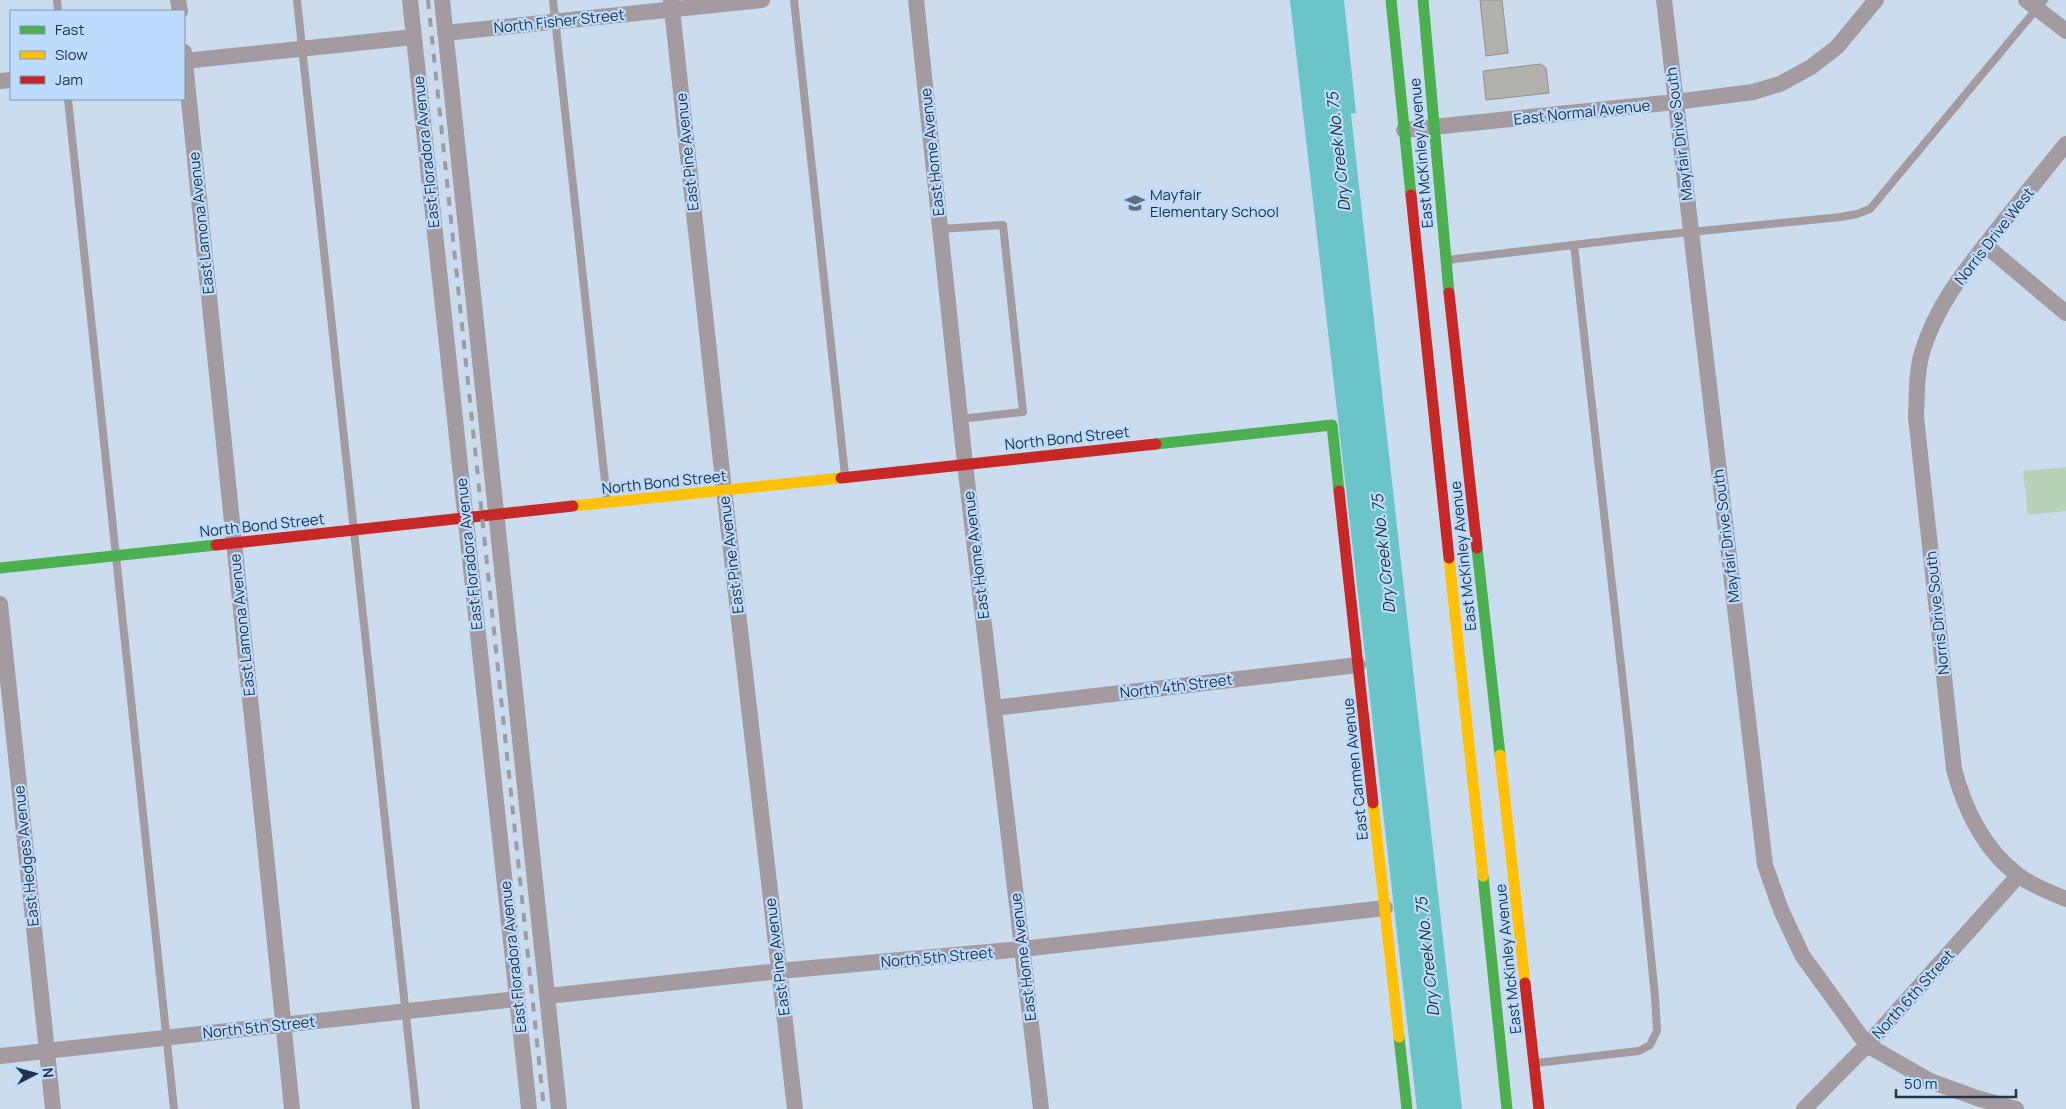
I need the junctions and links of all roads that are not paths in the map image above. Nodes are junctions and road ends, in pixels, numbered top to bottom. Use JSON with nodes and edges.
{"nodes":[{"id":1,"x":297,"y":0,"type":"edge"},
{"id":2,"x":410,"y":0,"type":"edge"},
{"id":3,"x":442,"y":0,"type":"edge"},
{"id":4,"x":553,"y":0,"type":"edge"},
{"id":5,"x":762,"y":0,"type":"edge"},
{"id":6,"x":794,"y":0,"type":"edge"},
{"id":7,"x":916,"y":0,"type":"edge"},
{"id":8,"x":1391,"y":0,"type":"edge"},
{"id":9,"x":1422,"y":0,"type":"edge"},
{"id":10,"x":1664,"y":0,"type":"edge"},
{"id":11,"x":1876,"y":0,"type":"edge"},
{"id":12,"x":2036,"y":3,"type":"edge"},
{"id":13,"x":671,"y":5,"type":"edge"},
{"id":14,"x":556,"y":22,"type":"junction"},
{"id":15,"x":2066,"y":31,"type":"edge"},
{"id":16,"x":445,"y":33,"type":"junction"},
{"id":17,"x":414,"y":37,"type":"junction"},
{"id":18,"x":302,"y":49,"type":"junction"},
{"id":19,"x":185,"y":58,"type":"edge"},
{"id":20,"x":185,"y":68,"type":"edge"},
{"id":21,"x":68,"y":100,"type":"edge"},
{"id":22,"x":1675,"y":102,"type":"junction"},
{"id":23,"x":1434,"y":127,"type":"junction"},
{"id":24,"x":1404,"y":130,"type":"junction"},
{"id":25,"x":2066,"y":144,"type":"edge"},
{"id":26,"x":940,"y":229,"type":"junction"},
{"id":27,"x":1691,"y":233,"type":"junction"},
{"id":28,"x":1574,"y":245,"type":"junction"},
{"id":29,"x":1985,"y":245,"type":"junction"},
{"id":30,"x":1445,"y":260,"type":"junction"},
{"id":31,"x":2066,"y":312,"type":"edge"},
{"id":32,"x":1929,"y":333,"type":"joint"},
{"id":33,"x":960,"y":420,"type":"junction"},
{"id":34,"x":1332,"y":425,"type":"joint"},
{"id":35,"x":965,"y":464,"type":"junction"},
{"id":36,"x":845,"y":477,"type":"junction"},
{"id":37,"x":724,"y":490,"type":"junction"},
{"id":38,"x":608,"y":503,"type":"junction"},
{"id":39,"x":496,"y":515,"type":"junction"},
{"id":40,"x":466,"y":518,"type":"junction"},
{"id":41,"x":353,"y":530,"type":"junction"},
{"id":42,"x":234,"y":543,"type":"junction"},
{"id":43,"x":116,"y":555,"type":"junction"},
{"id":44,"x":0,"y":568,"type":"edge"},
{"id":45,"x":0,"y":604,"type":"edge"},
{"id":46,"x":1358,"y":665,"type":"junction"},
{"id":47,"x":994,"y":708,"type":"junction"},
{"id":48,"x":2018,"y":876,"type":"junction"},
{"id":49,"x":2066,"y":899,"type":"edge"},
{"id":50,"x":1385,"y":908,"type":"junction"},
{"id":51,"x":1022,"y":949,"type":"junction"},
{"id":52,"x":779,"y":971,"type":"junction"},
{"id":53,"x":1493,"y":978,"type":"junction"},
{"id":54,"x":548,"y":996,"type":"junction"},
{"id":55,"x":517,"y":999,"type":"junction"},
{"id":56,"x":405,"y":1011,"type":"junction"},
{"id":57,"x":284,"y":1025,"type":"junction"},
{"id":58,"x":1510,"y":1027,"type":"dead end"},
{"id":59,"x":167,"y":1038,"type":"junction"},
{"id":60,"x":1867,"y":1045,"type":"junction"},
{"id":61,"x":46,"y":1051,"type":"junction"},
{"id":62,"x":0,"y":1056,"type":"edge"},
{"id":63,"x":1534,"y":1063,"type":"junction"},
{"id":64,"x":53,"y":1109,"type":"edge"},
{"id":65,"x":174,"y":1109,"type":"edge"},
{"id":66,"x":292,"y":1109,"type":"edge"},
{"id":67,"x":416,"y":1109,"type":"edge"},
{"id":68,"x":529,"y":1109,"type":"edge"},
{"id":69,"x":559,"y":1109,"type":"edge"},
{"id":70,"x":795,"y":1109,"type":"edge"},
{"id":71,"x":1041,"y":1109,"type":"edge"},
{"id":72,"x":1407,"y":1109,"type":"edge"},
{"id":73,"x":1507,"y":1109,"type":"edge"},
{"id":74,"x":1539,"y":1109,"type":"edge"},
{"id":75,"x":1804,"y":1109,"type":"edge"},
{"id":76,"x":2016,"y":1109,"type":"edge"}],
"edges":[{"from":1,"to":18,"type":"lane"},
{"from":2,"to":17,"type":"street","name":"East Floradora Avenue"},
{"from":3,"to":16,"type":"street","name":"East Floradora Avenue"},
{"from":4,"to":14,"type":"lane"},
{"from":5,"to":13,"type":"street","name":"North Fisher Street"},
{"from":6,"to":36,"type":"lane"},
{"from":7,"to":26,"type":"street","name":"East Home Avenue"},
{"from":8,"to":24,"type":"main road","name":"East McKinley Avenue"},
{"from":9,"to":23,"type":"main road","name":"East McKinley Avenue"},
{"from":10,"to":22,"type":"street","name":"Mayfair Drive South"},
{"from":11,"to":22,"type":"street","name":"East Normal Avenue"},
{"from":12,"to":15,"type":"street"},
{"from":12,"to":27,"type":"lane"},
{"from":13,"to":14,"type":"street","name":"North Fisher Street"},
{"from":13,"to":37,"type":"street","name":"East Pine Avenue"},
{"from":14,"to":16,"type":"street","name":"North Fisher Street"},
{"from":14,"to":38,"type":"lane"},
{"from":16,"to":39,"type":"street","name":"East Floradora Avenue"},
{"from":17,"to":18,"type":"street"},
{"from":17,"to":40,"type":"street","name":"East Floradora Avenue"},
{"from":18,"to":19,"type":"street"},
{"from":18,"to":41,"type":"lane"},
{"from":20,"to":42,"type":"street","name":"East Lamona Avenue"},
{"from":21,"to":43,"type":"lane"},
{"from":22,"to":23,"type":"street","name":"East Normal Avenue"},
{"from":22,"to":27,"type":"street","name":"Mayfair Drive South"},
{"from":23,"to":24,"type":"street","name":"East Normal Avenue"},
{"from":23,"to":30,"type":"main road","name":"East McKinley Avenue"},
{"from":24,"to":53,"type":"main road","name":"East McKinley Avenue"},
{"from":25,"to":29,"type":"street","name":"Norris Drive West"},
{"from":26,"to":33,"type":"street","name":"East Home Avenue"},
{"from":26,"to":33,"type":"lane"},
{"from":27,"to":28,"type":"lane"},
{"from":27,"to":60,"type":"street","name":"Mayfair Drive South"},
{"from":28,"to":30,"type":"lane"},
{"from":28,"to":63,"type":"lane"},
{"from":29,"to":31,"type":"street"},
{"from":29,"to":32,"type":"street","name":"Norris Drive West"},
{"from":30,"to":63,"type":"main road","name":"East McKinley Avenue"},
{"from":32,"to":48,"type":"street","name":"Norris Drive South"},
{"from":33,"to":35,"type":"street","name":"East Home Avenue"},
{"from":34,"to":35,"type":"main road","name":"North Bond Street"},
{"from":34,"to":46,"type":"main road","name":"East Carmen Avenue"},
{"from":35,"to":36,"type":"main road","name":"North Bond Street"},
{"from":35,"to":47,"type":"street","name":"East Home Avenue"},
{"from":36,"to":37,"type":"main road","name":"North Bond Street"},
{"from":37,"to":38,"type":"main road","name":"North Bond Street"},
{"from":37,"to":52,"type":"street","name":"East Pine Avenue"},
{"from":38,"to":39,"type":"main road","name":"North Bond Street"},
{"from":39,"to":40,"type":"main road","name":"North Bond Street"},
{"from":39,"to":54,"type":"street","name":"East Floradora Avenue"},
{"from":40,"to":41,"type":"main road","name":"North Bond Street"},
{"from":40,"to":55,"type":"street","name":"East Floradora Avenue"},
{"from":41,"to":42,"type":"main road","name":"North Bond Street"},
{"from":41,"to":56,"type":"lane"},
{"from":42,"to":43,"type":"main road","name":"North Bond Street"},
{"from":42,"to":57,"type":"street","name":"East Lamona Avenue"},
{"from":43,"to":44,"type":"main road","name":"North Bond Street"},
{"from":43,"to":59,"type":"lane"},
{"from":45,"to":61,"type":"street","name":"East Hedges Avenue"},
{"from":46,"to":47,"type":"street","name":"North 4th Street"},
{"from":46,"to":50,"type":"main road","name":"East Carmen Avenue"},
{"from":47,"to":51,"type":"street","name":"East Home Avenue"},
{"from":48,"to":49,"type":"street"},
{"from":48,"to":60,"type":"street","name":"North 6th Street"},
{"from":50,"to":51,"type":"street","name":"North 5th Street"},
{"from":50,"to":72,"type":"main road","name":"East Carmen Avenue"},
{"from":51,"to":52,"type":"street","name":"North 5th Street"},
{"from":51,"to":71,"type":"street","name":"East Home Avenue"},
{"from":52,"to":54,"type":"street","name":"North 5th Street"},
{"from":52,"to":70,"type":"street","name":"East Pine Avenue"},
{"from":53,"to":58,"type":"main road"},
{"from":53,"to":73,"type":"main road","name":"East McKinley Avenue"},
{"from":54,"to":69,"type":"street","name":"East Floradora Avenue"},
{"from":55,"to":56,"type":"street","name":"North 5th Street"},
{"from":55,"to":68,"type":"street","name":"East Floradora Avenue"},
{"from":56,"to":57,"type":"street","name":"North 5th Street"},
{"from":56,"to":67,"type":"lane"},
{"from":57,"to":59,"type":"street","name":"North 5th Street"},
{"from":57,"to":66,"type":"street","name":"East Lamona Avenue"},
{"from":59,"to":61,"type":"street","name":"North 5th Street"},
{"from":59,"to":65,"type":"lane"},
{"from":60,"to":75,"type":"street","name":"North 6th Street"},
{"from":60,"to":76,"type":"street"},
{"from":61,"to":62,"type":"street","name":"North 5th Street"},
{"from":61,"to":64,"type":"street","name":"East Hedges Avenue"},
{"from":63,"to":74,"type":"main road","name":"East McKinley Avenue"}]}
